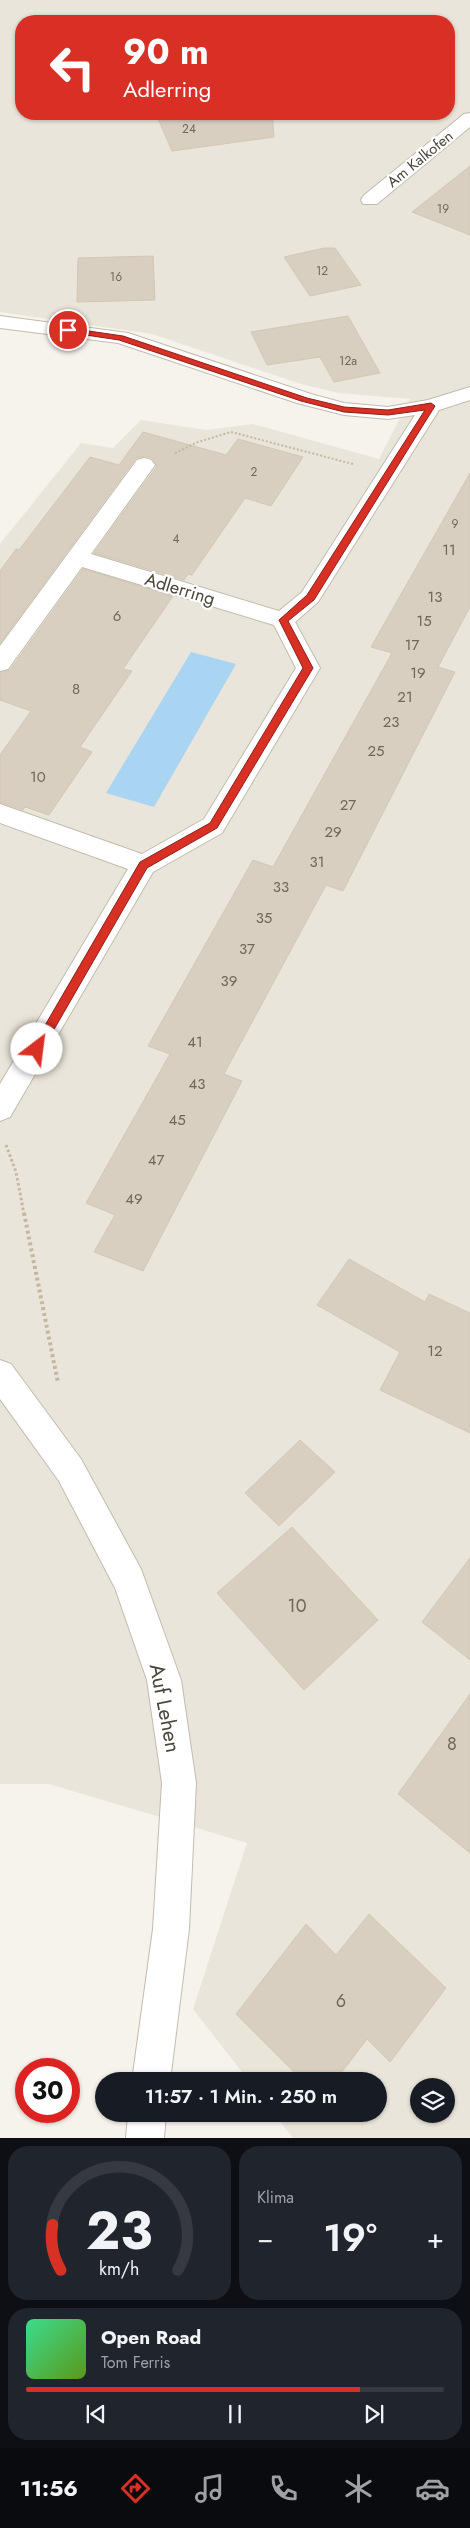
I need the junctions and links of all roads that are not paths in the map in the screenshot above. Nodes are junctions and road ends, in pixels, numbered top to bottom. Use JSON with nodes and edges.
{"nodes":[{"id":1,"x":470,"y":118,"type":"edge"},
{"id":2,"x":370,"y":200,"type":"dead end"},
{"id":3,"x":0,"y":322,"type":"edge"},
{"id":4,"x":470,"y":393,"type":"edge"},
{"id":5,"x":431,"y":406,"type":"junction"},
{"id":6,"x":144,"y":465,"type":"road end"},
{"id":7,"x":77,"y":558,"type":"junction"},
{"id":8,"x":283,"y":620,"type":"junction"},
{"id":9,"x":0,"y":663,"type":"edge"},
{"id":10,"x":0,"y":813,"type":"edge"},
{"id":11,"x":144,"y":865,"type":"junction"},
{"id":12,"x":0,"y":1109,"type":"edge"},
{"id":13,"x":0,"y":1374,"type":"edge"},
{"id":14,"x":152,"y":2072,"type":"edge"},
{"id":15,"x":146,"y":2122,"type":"edge"},
{"id":16,"x":145,"y":2138,"type":"edge"}],
"edges":[{"from":1,"to":2,"type":"street","name":"Am Kalkofen"},
{"from":3,"to":5,"type":"street"},
{"from":4,"to":5,"type":"street"},
{"from":5,"to":8,"type":"street"},
{"from":6,"to":7,"type":"street"},
{"from":7,"to":8,"type":"street","name":"Adlerring"},
{"from":7,"to":9,"type":"street"},
{"from":8,"to":11,"type":"street"},
{"from":10,"to":11,"type":"street"},
{"from":11,"to":12,"type":"street"},
{"from":13,"to":14,"type":"street","name":"Auf Lehen"},
{"from":15,"to":16,"type":"street"}]}
